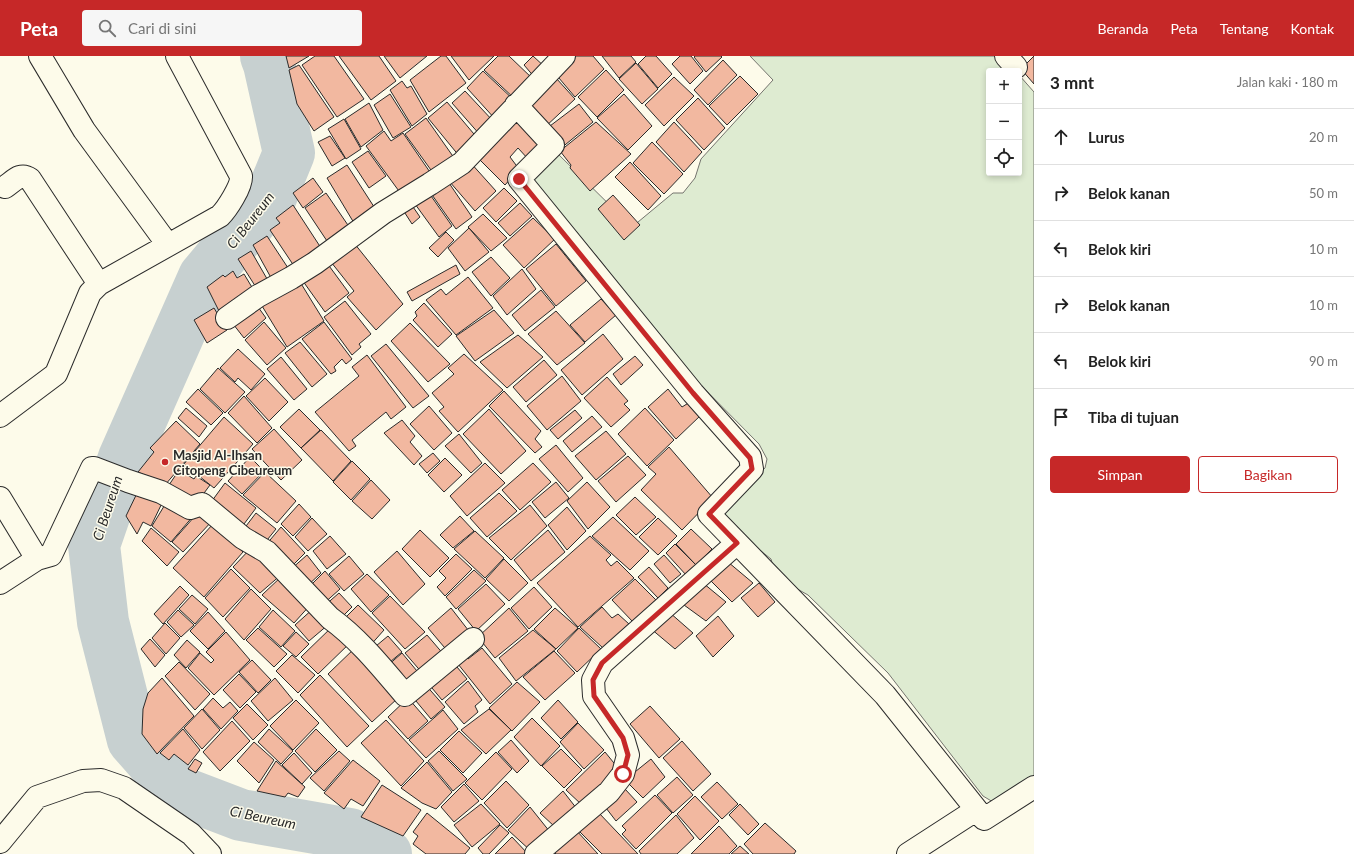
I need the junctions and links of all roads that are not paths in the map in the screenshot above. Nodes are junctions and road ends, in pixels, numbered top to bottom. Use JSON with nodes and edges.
{"nodes":[{"id":1,"x":40,"y":56,"type":"edge"},
{"id":2,"x":177,"y":56,"type":"edge"},
{"id":3,"x":564,"y":56,"type":"edge"},
{"id":4,"x":516,"y":106,"type":"junction"},
{"id":5,"x":2,"y":184,"type":"edge"},
{"id":6,"x":168,"y":245,"type":"junction"},
{"id":7,"x":99,"y":284,"type":"junction"},
{"id":8,"x":227,"y":318,"type":"dead end"},
{"id":9,"x":0,"y":416,"type":"edge"},
{"id":10,"x":0,"y":498,"type":"edge"},
{"id":11,"x":737,"y":543,"type":"junction"},
{"id":12,"x":37,"y":559,"type":"junction"},
{"id":13,"x":0,"y":583,"type":"edge"},
{"id":14,"x":473,"y":639,"type":"dead end"},
{"id":15,"x":1034,"y":786,"type":"edge"},
{"id":16,"x":976,"y":810,"type":"junction"},
{"id":17,"x":0,"y":842,"type":"edge"},
{"id":18,"x":210,"y":854,"type":"edge"},
{"id":19,"x":536,"y":854,"type":"edge"},
{"id":20,"x":908,"y":854,"type":"edge"}],
"edges":[{"from":1,"to":6,"type":"street"},
{"from":2,"to":6,"type":"street"},
{"from":3,"to":4,"type":"street"},
{"from":4,"to":8,"type":"street"},
{"from":4,"to":11,"type":"street"},
{"from":5,"to":7,"type":"street"},
{"from":6,"to":7,"type":"street"},
{"from":7,"to":9,"type":"street"},
{"from":10,"to":12,"type":"street"},
{"from":11,"to":16,"type":"street"},
{"from":11,"to":19,"type":"street"},
{"from":12,"to":13,"type":"street"},
{"from":12,"to":14,"type":"street"},
{"from":15,"to":16,"type":"street"},
{"from":16,"to":20,"type":"street"},
{"from":17,"to":18,"type":"street"}]}
